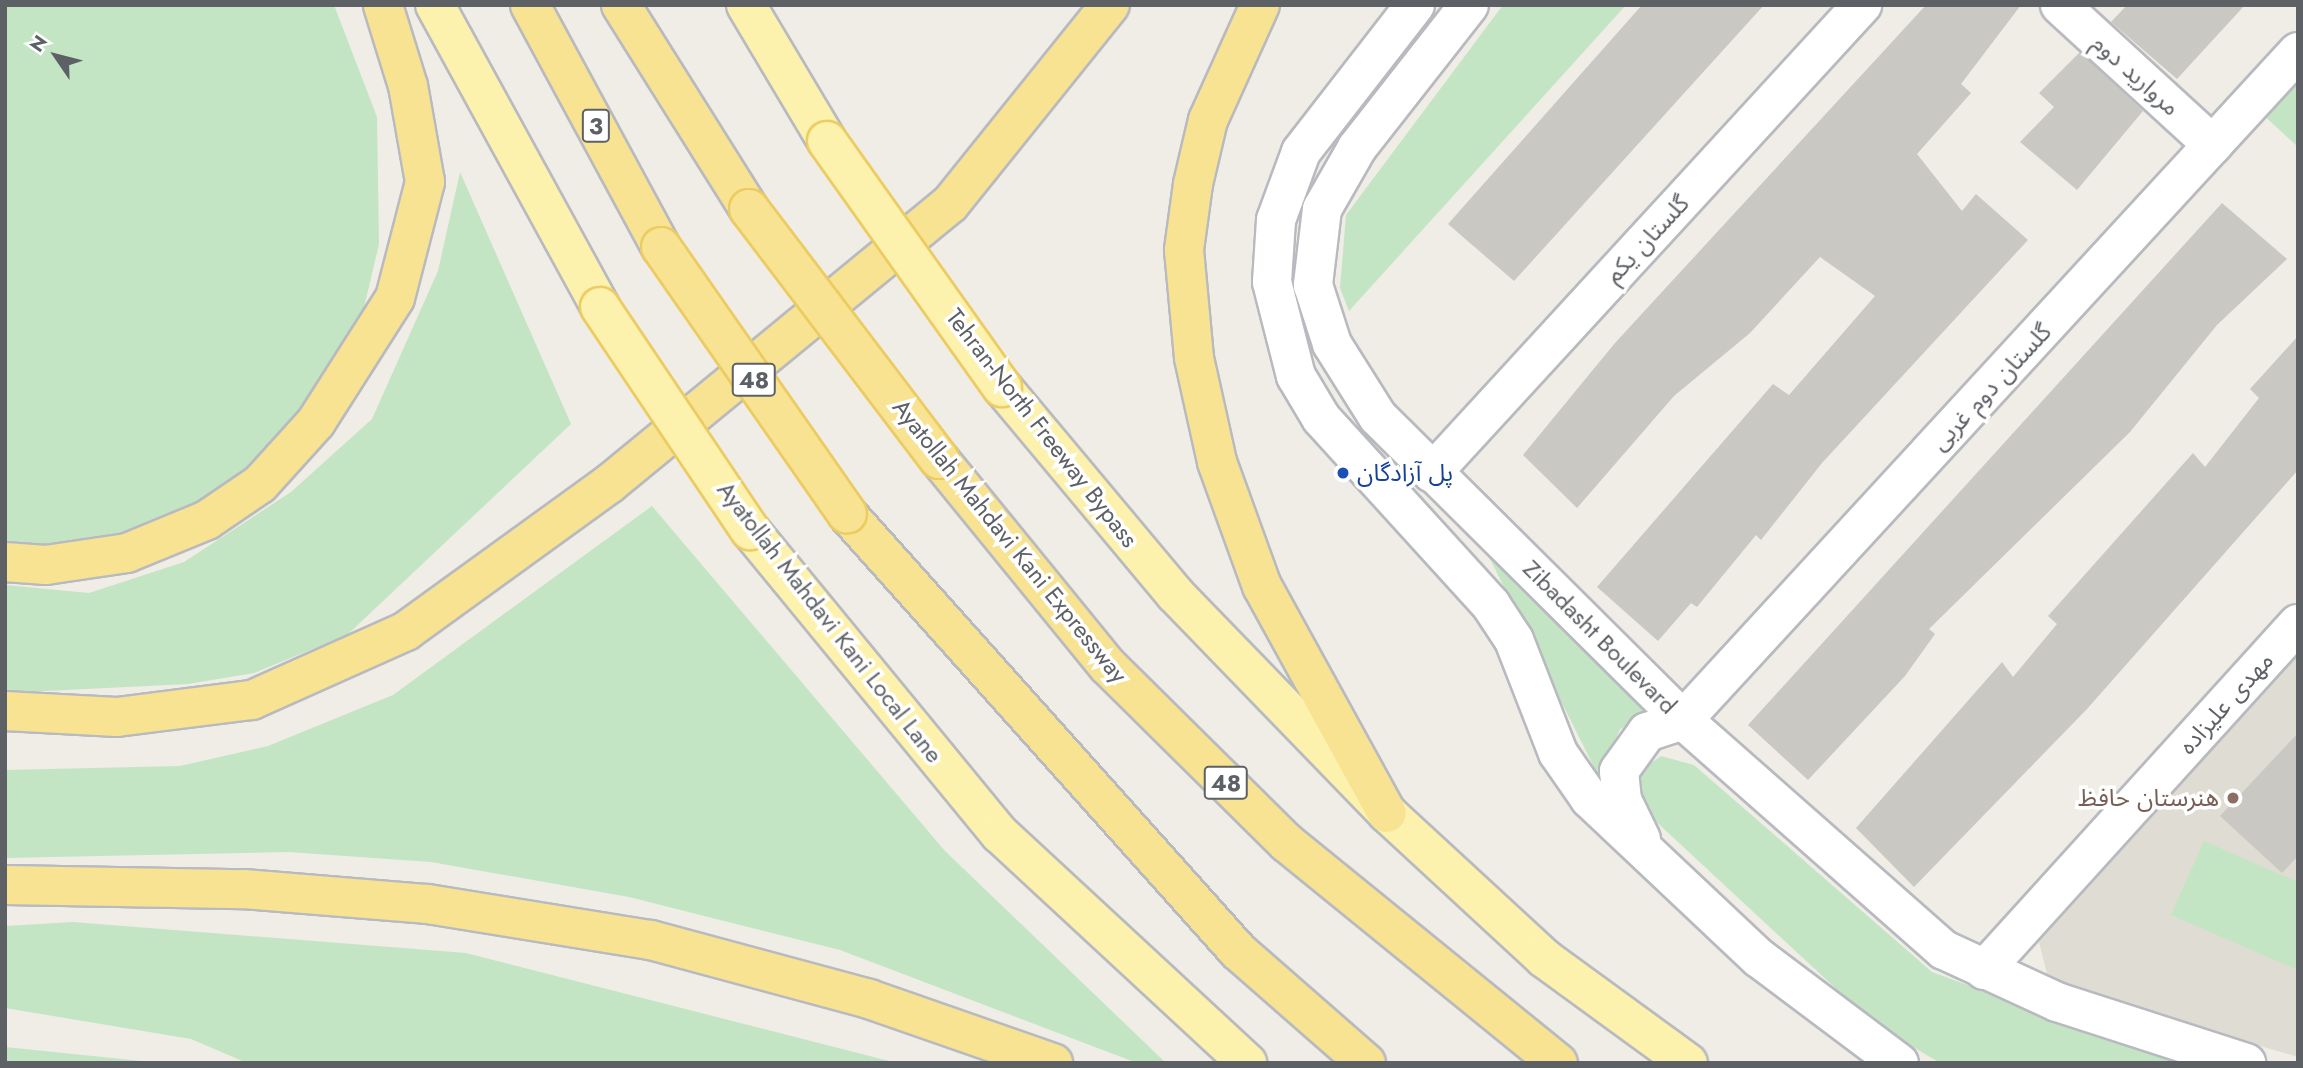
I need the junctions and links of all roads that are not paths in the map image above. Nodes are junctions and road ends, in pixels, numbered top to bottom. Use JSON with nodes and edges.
{"nodes":[{"id":1,"x":383,"y":5,"type":"edge"},
{"id":2,"x":435,"y":5,"type":"edge"},
{"id":3,"x":530,"y":5,"type":"edge"},
{"id":4,"x":621,"y":5,"type":"edge"},
{"id":5,"x":746,"y":5,"type":"edge"},
{"id":6,"x":1110,"y":5,"type":"edge"},
{"id":7,"x":1260,"y":5,"type":"edge"},
{"id":8,"x":1415,"y":5,"type":"edge"},
{"id":9,"x":1469,"y":5,"type":"edge"},
{"id":10,"x":1862,"y":5,"type":"edge"},
{"id":11,"x":2060,"y":5,"type":"edge"},
{"id":12,"x":2298,"y":52,"type":"edge"},
{"id":13,"x":2213,"y":145,"type":"junction"},
{"id":14,"x":662,"y":247,"type":"joint"},
{"id":15,"x":1432,"y":473,"type":"junction"},
{"id":16,"x":5,"y":562,"type":"edge"},
{"id":17,"x":2298,"y":624,"type":"edge"},
{"id":18,"x":5,"y":711,"type":"edge"},
{"id":19,"x":1683,"y":720,"type":"junction"},
{"id":20,"x":1387,"y":813,"type":"junction"},
{"id":21,"x":1654,"y":865,"type":"junction"},
{"id":22,"x":5,"y":885,"type":"edge"},
{"id":23,"x":1984,"y":970,"type":"junction"},
{"id":24,"x":1053,"y":1063,"type":"edge"},
{"id":25,"x":1247,"y":1063,"type":"edge"},
{"id":26,"x":1366,"y":1063,"type":"edge"},
{"id":27,"x":1558,"y":1063,"type":"edge"},
{"id":28,"x":1688,"y":1063,"type":"edge"},
{"id":29,"x":1899,"y":1063,"type":"edge"},
{"id":30,"x":2246,"y":1063,"type":"edge"}],
"edges":[{"from":1,"to":16,"type":"highway"},
{"from":2,"to":25,"type":"main road","name":"Ayatollah Mahdavi Kani Local Lane","bridge":true},
{"from":3,"to":14,"type":"highway","number":"3"},
{"from":4,"to":27,"type":"highway","name":"Ayatollah Mahdavi Kani Expressway","number":"48","bridge":true},
{"from":5,"to":20,"type":"main road","name":"Tehran-North Freeway Bypass","bridge":true},
{"from":6,"to":18,"type":"highway"},
{"from":7,"to":20,"type":"highway"},
{"from":8,"to":21,"type":"street"},
{"from":9,"to":15,"type":"street","name":"Zibadasht Boulevard"},
{"from":10,"to":15,"type":"street","name":"گلستان یکم"},
{"from":11,"to":13,"type":"street","name":"مروارید دوم"},
{"from":12,"to":13,"type":"street","name":"گلستان دوم غربی"},
{"from":13,"to":19,"type":"street","name":"گلستان دوم غربی"},
{"from":14,"to":26,"type":"highway","number":"48","bridge":true},
{"from":15,"to":19,"type":"street","name":"Zibadasht Boulevard"},
{"from":17,"to":23,"type":"street","name":"مهدی علیزاده"},
{"from":19,"to":21,"type":"street"},
{"from":19,"to":23,"type":"street","name":"Zibadasht Boulevard"},
{"from":20,"to":28,"type":"main road"},
{"from":21,"to":29,"type":"street"},
{"from":22,"to":24,"type":"highway"},
{"from":23,"to":30,"type":"street","name":"Zibadasht Boulevard"}]}
